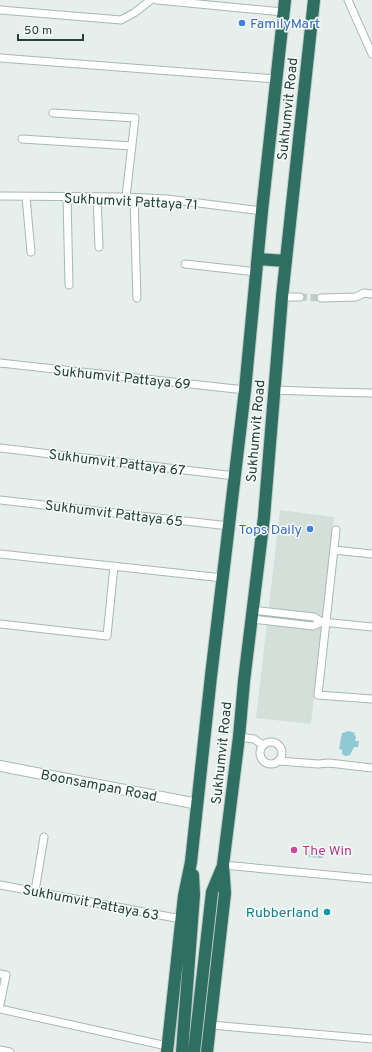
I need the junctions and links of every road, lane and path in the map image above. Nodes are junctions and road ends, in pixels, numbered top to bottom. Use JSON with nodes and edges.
{"nodes":[{"id":1,"x":151,"y":0,"type":"edge"},
{"id":2,"x":157,"y":0,"type":"edge"},
{"id":3,"x":285,"y":0,"type":"edge"},
{"id":4,"x":314,"y":0,"type":"edge"},
{"id":5,"x":348,"y":0,"type":"edge"},
{"id":6,"x":206,"y":3,"type":"edge"},
{"id":7,"x":0,"y":10,"type":"edge"},
{"id":8,"x":284,"y":12,"type":"junction"},
{"id":9,"x":372,"y":54,"type":"edge"},
{"id":10,"x":0,"y":58,"type":"edge"},
{"id":11,"x":276,"y":79,"type":"junction"},
{"id":12,"x":53,"y":113,"type":"dead end"},
{"id":13,"x":22,"y":138,"type":"dead end"},
{"id":14,"x":132,"y":146,"type":"junction"},
{"id":15,"x":0,"y":196,"type":"edge"},
{"id":16,"x":26,"y":197,"type":"junction"},
{"id":17,"x":66,"y":197,"type":"junction"},
{"id":18,"x":97,"y":197,"type":"junction"},
{"id":19,"x":126,"y":198,"type":"junction"},
{"id":20,"x":134,"y":198,"type":"junction"},
{"id":21,"x":262,"y":211,"type":"junction"},
{"id":22,"x":99,"y":247,"type":"dead end"},
{"id":23,"x":31,"y":252,"type":"dead end"},
{"id":24,"x":258,"y":259,"type":"junction"},
{"id":25,"x":286,"y":261,"type":"junction"},
{"id":26,"x":185,"y":264,"type":"dead end"},
{"id":27,"x":257,"y":272,"type":"junction"},
{"id":28,"x":69,"y":284,"type":"dead end"},
{"id":29,"x":372,"y":294,"type":"edge"},
{"id":30,"x":282,"y":297,"type":"junction"},
{"id":31,"x":300,"y":297,"type":"tunnel mouth"},
{"id":32,"x":137,"y":298,"type":"dead end"},
{"id":33,"x":321,"y":298,"type":"tunnel mouth"},
{"id":34,"x":0,"y":363,"type":"edge"},
{"id":35,"x":245,"y":390,"type":"junction"},
{"id":36,"x":274,"y":390,"type":"junction"},
{"id":37,"x":372,"y":393,"type":"edge"},
{"id":38,"x":0,"y":448,"type":"edge"},
{"id":39,"x":235,"y":476,"type":"junction"},
{"id":40,"x":0,"y":500,"type":"edge"},
{"id":41,"x":229,"y":526,"type":"junction"},
{"id":42,"x":336,"y":530,"type":"dead end"},
{"id":43,"x":334,"y":550,"type":"junction"},
{"id":44,"x":0,"y":554,"type":"edge"},
{"id":45,"x":372,"y":554,"type":"edge"},
{"id":46,"x":114,"y":566,"type":"junction"},
{"id":47,"x":223,"y":578,"type":"junction"},
{"id":48,"x":252,"y":615,"type":"junction"},
{"id":49,"x":324,"y":622,"type":"junction"},
{"id":50,"x":0,"y":624,"type":"edge"},
{"id":51,"x":372,"y":627,"type":"edge"},
{"id":52,"x":372,"y":699,"type":"edge"},
{"id":53,"x":239,"y":737,"type":"junction"},
{"id":54,"x":264,"y":745,"type":"junction"},
{"id":55,"x":282,"y":752,"type":"junction"},
{"id":56,"x":279,"y":762,"type":"junction"},
{"id":57,"x":297,"y":763,"type":"junction"},
{"id":58,"x":0,"y":766,"type":"edge"},
{"id":59,"x":372,"y":768,"type":"edge"},
{"id":60,"x":198,"y":804,"type":"junction"},
{"id":61,"x":44,"y":837,"type":"dead end"},
{"id":62,"x":191,"y":862,"type":"junction"},
{"id":63,"x":223,"y":865,"type":"junction"},
{"id":64,"x":372,"y":880,"type":"edge"},
{"id":65,"x":0,"y":885,"type":"edge"},
{"id":66,"x":35,"y":891,"type":"junction"},
{"id":67,"x":181,"y":919,"type":"junction"},
{"id":68,"x":0,"y":974,"type":"edge"},
{"id":69,"x":0,"y":1004,"type":"edge"},
{"id":70,"x":0,"y":1009,"type":"edge"},
{"id":71,"x":211,"y":1025,"type":"junction"},
{"id":72,"x":372,"y":1040,"type":"edge"},
{"id":73,"x":167,"y":1049,"type":"edge"},
{"id":74,"x":0,"y":1050,"type":"edge"},
{"id":75,"x":10,"y":1052,"type":"edge"},
{"id":76,"x":182,"y":1052,"type":"edge"},
{"id":77,"x":194,"y":1052,"type":"edge"},
{"id":78,"x":207,"y":1052,"type":"edge"}],
"edges":[{"from":1,"to":7,"type":"street"},
{"from":2,"to":6,"type":"street"},
{"from":3,"to":8,"type":"highway","name":"Sukhumvit Road"},
{"from":4,"to":25,"type":"highway","name":"Sukhumvit Road"},
{"from":5,"to":9,"type":"street"},
{"from":6,"to":8,"type":"street"},
{"from":8,"to":11,"type":"highway","name":"Sukhumvit Road"},
{"from":10,"to":11,"type":"street"},
{"from":11,"to":21,"type":"highway","name":"Sukhumvit Road"},
{"from":12,"to":14,"type":"street"},
{"from":13,"to":14,"type":"street"},
{"from":14,"to":19,"type":"street"},
{"from":15,"to":16,"type":"street","name":"Sukhumvit Pattaya 71"},
{"from":16,"to":17,"type":"street","name":"Sukhumvit Pattaya 71"},
{"from":16,"to":23,"type":"street"},
{"from":17,"to":18,"type":"street","name":"Sukhumvit Pattaya 71"},
{"from":17,"to":28,"type":"street"},
{"from":18,"to":19,"type":"street","name":"Sukhumvit Pattaya 71"},
{"from":18,"to":22,"type":"street"},
{"from":19,"to":20,"type":"street","name":"Sukhumvit Pattaya 71"},
{"from":20,"to":21,"type":"street","name":"Sukhumvit Pattaya 71"},
{"from":20,"to":32,"type":"street"},
{"from":21,"to":24,"type":"highway","name":"Sukhumvit Road"},
{"from":24,"to":25,"type":"highway"},
{"from":24,"to":27,"type":"highway","name":"Sukhumvit Road"},
{"from":25,"to":30,"type":"highway","name":"Sukhumvit Road"},
{"from":26,"to":27,"type":"street"},
{"from":27,"to":35,"type":"highway","name":"Sukhumvit Road"},
{"from":29,"to":33,"type":"street"},
{"from":30,"to":31,"type":"street"},
{"from":30,"to":36,"type":"highway","name":"Sukhumvit Road"},
{"from":34,"to":35,"type":"street","name":"Sukhumvit Pattaya 69"},
{"from":35,"to":39,"type":"highway","name":"Sukhumvit Road"},
{"from":36,"to":37,"type":"street"},
{"from":36,"to":48,"type":"highway","name":"Sukhumvit Road"},
{"from":38,"to":39,"type":"street","name":"Sukhumvit Pattaya 67"},
{"from":39,"to":41,"type":"highway","name":"Sukhumvit Road"},
{"from":40,"to":41,"type":"street","name":"Sukhumvit Pattaya 65"},
{"from":41,"to":47,"type":"highway","name":"Sukhumvit Road"},
{"from":42,"to":43,"type":"street"},
{"from":43,"to":45,"type":"street"},
{"from":43,"to":49,"type":"street"},
{"from":44,"to":46,"type":"street"},
{"from":46,"to":47,"type":"street"},
{"from":46,"to":50,"type":"street"},
{"from":47,"to":60,"type":"highway","name":"Sukhumvit Road"},
{"from":48,"to":49,"type":"street"},
{"from":48,"to":53,"type":"highway","name":"Sukhumvit Road"},
{"from":49,"to":51,"type":"street"},
{"from":49,"to":52,"type":"street"},
{"from":53,"to":54,"type":"street"},
{"from":53,"to":63,"type":"highway","name":"Sukhumvit Road"},
{"from":54,"to":55,"type":"street"},
{"from":54,"to":56,"type":"street"},
{"from":55,"to":56,"type":"street"},
{"from":55,"to":57,"type":"street"},
{"from":56,"to":57,"type":"street"},
{"from":57,"to":59,"type":"street"},
{"from":58,"to":60,"type":"street","name":"Boonsampan Road"},
{"from":60,"to":62,"type":"highway","name":"Sukhumvit Road"},
{"from":61,"to":66,"type":"street"},
{"from":62,"to":67,"type":"highway","name":"Sukhumvit Road"},
{"from":62,"to":76,"type":"highway","name":"Sukhumvit Road"},
{"from":63,"to":64,"type":"street"},
{"from":63,"to":71,"type":"highway","name":"Sukhumvit Road"},
{"from":63,"to":77,"type":"highway","name":"Sukhumvit Road"},
{"from":65,"to":66,"type":"street","name":"Sukhumvit Pattaya 63"},
{"from":66,"to":67,"type":"street","name":"Sukhumvit Pattaya 63"},
{"from":67,"to":73,"type":"highway","name":"Sukhumvit Road"},
{"from":68,"to":69,"type":"street"},
{"from":70,"to":73,"type":"street"},
{"from":71,"to":72,"type":"street"},
{"from":71,"to":78,"type":"highway","name":"Sukhumvit Road"},
{"from":74,"to":75,"type":"street"}]}
